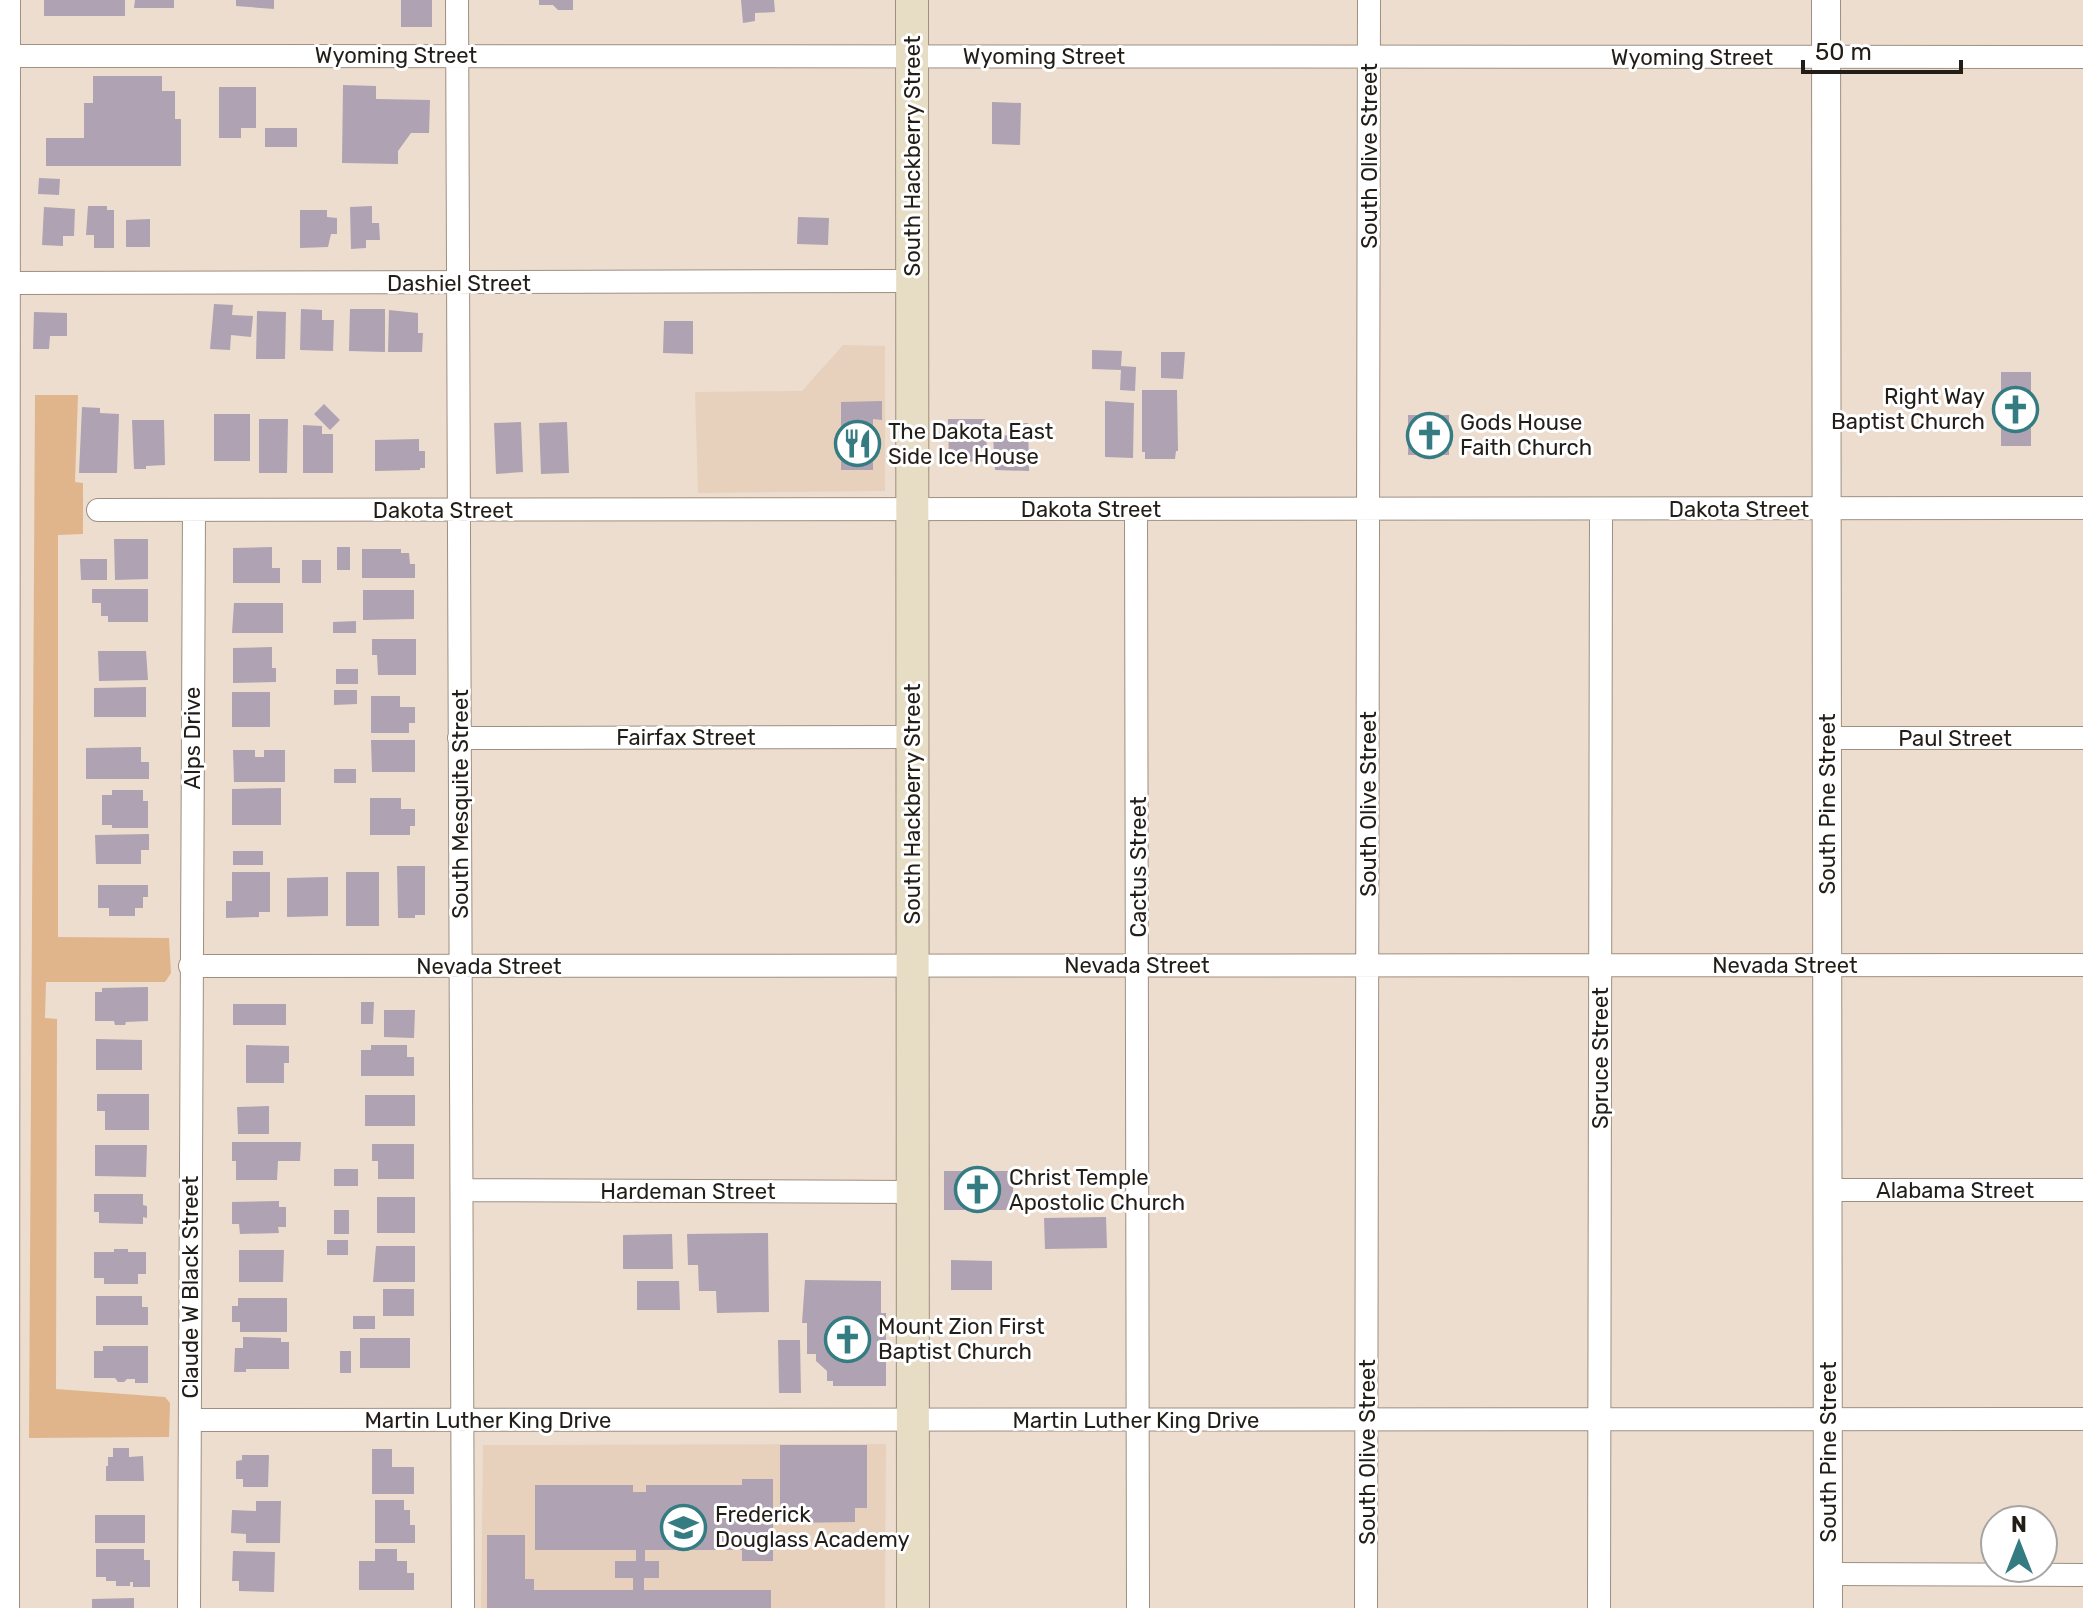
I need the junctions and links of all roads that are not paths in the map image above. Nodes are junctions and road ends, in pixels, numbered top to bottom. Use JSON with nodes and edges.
{"nodes":[{"id":1,"x":6,"y":0,"type":"edge"},
{"id":2,"x":457,"y":0,"type":"edge"},
{"id":3,"x":912,"y":0,"type":"edge"},
{"id":4,"x":1369,"y":0,"type":"edge"},
{"id":5,"x":1826,"y":0,"type":"edge"},
{"id":6,"x":457,"y":54,"type":"junction"},
{"id":7,"x":6,"y":56,"type":"junction"},
{"id":8,"x":912,"y":56,"type":"junction"},
{"id":9,"x":1369,"y":57,"type":"junction"},
{"id":10,"x":1826,"y":57,"type":"junction"},
{"id":11,"x":2083,"y":57,"type":"edge"},
{"id":12,"x":912,"y":281,"type":"junction"},
{"id":13,"x":6,"y":283,"type":"junction"},
{"id":14,"x":459,"y":284,"type":"junction"},
{"id":15,"x":2083,"y":508,"type":"edge"},
{"id":16,"x":912,"y":509,"type":"junction"},
{"id":17,"x":1136,"y":509,"type":"junction"},
{"id":18,"x":1368,"y":509,"type":"junction"},
{"id":19,"x":1601,"y":509,"type":"junction"},
{"id":20,"x":1827,"y":509,"type":"junction"},
{"id":21,"x":98,"y":510,"type":"dead end"},
{"id":22,"x":194,"y":510,"type":"junction"},
{"id":23,"x":458,"y":510,"type":"junction"},
{"id":24,"x":913,"y":737,"type":"junction"},
{"id":25,"x":459,"y":738,"type":"junction"},
{"id":26,"x":1827,"y":738,"type":"junction"},
{"id":27,"x":2083,"y":738,"type":"edge"},
{"id":28,"x":913,"y":965,"type":"junction"},
{"id":29,"x":1138,"y":965,"type":"junction"},
{"id":30,"x":1367,"y":965,"type":"junction"},
{"id":31,"x":1600,"y":965,"type":"junction"},
{"id":32,"x":1827,"y":965,"type":"junction"},
{"id":33,"x":2083,"y":965,"type":"edge"},
{"id":34,"x":190,"y":966,"type":"junction"},
{"id":35,"x":460,"y":966,"type":"junction"},
{"id":36,"x":463,"y":1190,"type":"junction"},
{"id":37,"x":1828,"y":1190,"type":"junction"},
{"id":38,"x":2083,"y":1190,"type":"edge"},
{"id":39,"x":913,"y":1192,"type":"junction"},
{"id":40,"x":2083,"y":1419,"type":"edge"},
{"id":41,"x":190,"y":1420,"type":"junction"},
{"id":42,"x":463,"y":1420,"type":"junction"},
{"id":43,"x":913,"y":1420,"type":"junction"},
{"id":44,"x":1138,"y":1420,"type":"junction"},
{"id":45,"x":1367,"y":1420,"type":"junction"},
{"id":46,"x":1599,"y":1420,"type":"junction"},
{"id":47,"x":1828,"y":1420,"type":"junction"},
{"id":48,"x":1828,"y":1574,"type":"junction"},
{"id":49,"x":2083,"y":1575,"type":"edge"},
{"id":50,"x":5,"y":1608,"type":"edge"},
{"id":51,"x":189,"y":1608,"type":"edge"},
{"id":52,"x":463,"y":1608,"type":"edge"},
{"id":53,"x":913,"y":1608,"type":"edge"},
{"id":54,"x":1138,"y":1608,"type":"edge"},
{"id":55,"x":1366,"y":1608,"type":"edge"},
{"id":56,"x":1599,"y":1608,"type":"edge"},
{"id":57,"x":1828,"y":1608,"type":"edge"}],
"edges":[{"from":1,"to":7,"type":"street"},
{"from":2,"to":6,"type":"street","name":"South Mesquite Street"},
{"from":3,"to":8,"type":"main road","name":"South Hackberry Street"},
{"from":4,"to":9,"type":"street","name":"South Olive Street"},
{"from":5,"to":10,"type":"street","name":"South Pine Street"},
{"from":6,"to":7,"type":"street","name":"Wyoming Street"},
{"from":6,"to":8,"type":"street","name":"Wyoming Street"},
{"from":6,"to":14,"type":"street","name":"South Mesquite Street"},
{"from":7,"to":13,"type":"street"},
{"from":8,"to":9,"type":"street","name":"Wyoming Street"},
{"from":8,"to":12,"type":"main road","name":"South Hackberry Street"},
{"from":9,"to":10,"type":"street","name":"Wyoming Street"},
{"from":9,"to":18,"type":"street","name":"South Olive Street"},
{"from":10,"to":11,"type":"street","name":"Wyoming Street"},
{"from":10,"to":20,"type":"street","name":"South Pine Street"},
{"from":12,"to":14,"type":"street","name":"Dashiel Street"},
{"from":12,"to":16,"type":"main road","name":"South Hackberry Street"},
{"from":13,"to":14,"type":"street","name":"Dashiel Street"},
{"from":13,"to":50,"type":"street"},
{"from":14,"to":23,"type":"street","name":"South Mesquite Street"},
{"from":15,"to":20,"type":"street","name":"Dakota Street"},
{"from":16,"to":17,"type":"street","name":"Dakota Street"},
{"from":16,"to":23,"type":"street","name":"Dakota Street"},
{"from":16,"to":24,"type":"main road","name":"South Hackberry Street"},
{"from":17,"to":18,"type":"street","name":"Dakota Street"},
{"from":17,"to":29,"type":"street","name":"Cactus Street"},
{"from":18,"to":19,"type":"street","name":"Dakota Street"},
{"from":18,"to":30,"type":"street","name":"South Olive Street"},
{"from":19,"to":20,"type":"street","name":"Dakota Street"},
{"from":19,"to":31,"type":"street","name":"Spruce Street"},
{"from":20,"to":26,"type":"street","name":"South Pine Street"},
{"from":21,"to":22,"type":"street","name":"Dakota Street"},
{"from":22,"to":23,"type":"street","name":"Dakota Street"},
{"from":22,"to":34,"type":"street","name":"Alps Drive"},
{"from":23,"to":25,"type":"street","name":"South Mesquite Street"},
{"from":24,"to":25,"type":"street","name":"Fairfax Street"},
{"from":24,"to":28,"type":"main road","name":"South Hackberry Street"},
{"from":25,"to":35,"type":"street","name":"South Mesquite Street"},
{"from":26,"to":27,"type":"street","name":"Paul Street"},
{"from":26,"to":32,"type":"street","name":"South Pine Street"},
{"from":28,"to":29,"type":"street","name":"Nevada Street"},
{"from":28,"to":35,"type":"street","name":"Nevada Street"},
{"from":28,"to":39,"type":"main road","name":"South Hackberry Street"},
{"from":29,"to":30,"type":"street","name":"Nevada Street"},
{"from":29,"to":44,"type":"street","name":"Cactus Street"},
{"from":30,"to":31,"type":"street","name":"Nevada Street"},
{"from":30,"to":45,"type":"street","name":"South Olive Street"},
{"from":31,"to":32,"type":"street","name":"Nevada Street"},
{"from":31,"to":46,"type":"street","name":"Spruce Street"},
{"from":32,"to":33,"type":"street","name":"Nevada Street"},
{"from":32,"to":37,"type":"street","name":"South Pine Street"},
{"from":34,"to":35,"type":"street","name":"Nevada Street"},
{"from":34,"to":41,"type":"street","name":"Claude W Black Street"},
{"from":35,"to":36,"type":"street","name":"South Mesquite Street"},
{"from":36,"to":39,"type":"street","name":"Hardeman Street"},
{"from":36,"to":42,"type":"street","name":"South Mesquite Street"},
{"from":37,"to":38,"type":"street","name":"Alabama Street"},
{"from":37,"to":47,"type":"street","name":"South Pine Street"},
{"from":39,"to":43,"type":"main road","name":"South Hackberry Street"},
{"from":40,"to":47,"type":"street","name":"Martin Luther King Drive"},
{"from":41,"to":42,"type":"street","name":"Martin Luther King Drive"},
{"from":41,"to":51,"type":"street","name":"Claude W Black Street"},
{"from":42,"to":43,"type":"street","name":"Martin Luther King Drive"},
{"from":42,"to":52,"type":"street","name":"South Mesquite Street"},
{"from":43,"to":44,"type":"street","name":"Martin Luther King Drive"},
{"from":43,"to":53,"type":"main road","name":"South Hackberry Street"},
{"from":44,"to":45,"type":"street","name":"Martin Luther King Drive"},
{"from":44,"to":54,"type":"street","name":"Cactus Street"},
{"from":45,"to":46,"type":"street","name":"Martin Luther King Drive"},
{"from":45,"to":55,"type":"street","name":"South Olive Street"},
{"from":46,"to":47,"type":"street","name":"Martin Luther King Drive"},
{"from":46,"to":56,"type":"street","name":"Spruce Street"},
{"from":47,"to":48,"type":"street","name":"South Pine Street"},
{"from":48,"to":49,"type":"street"},
{"from":48,"to":57,"type":"street","name":"South Pine Street"}]}
